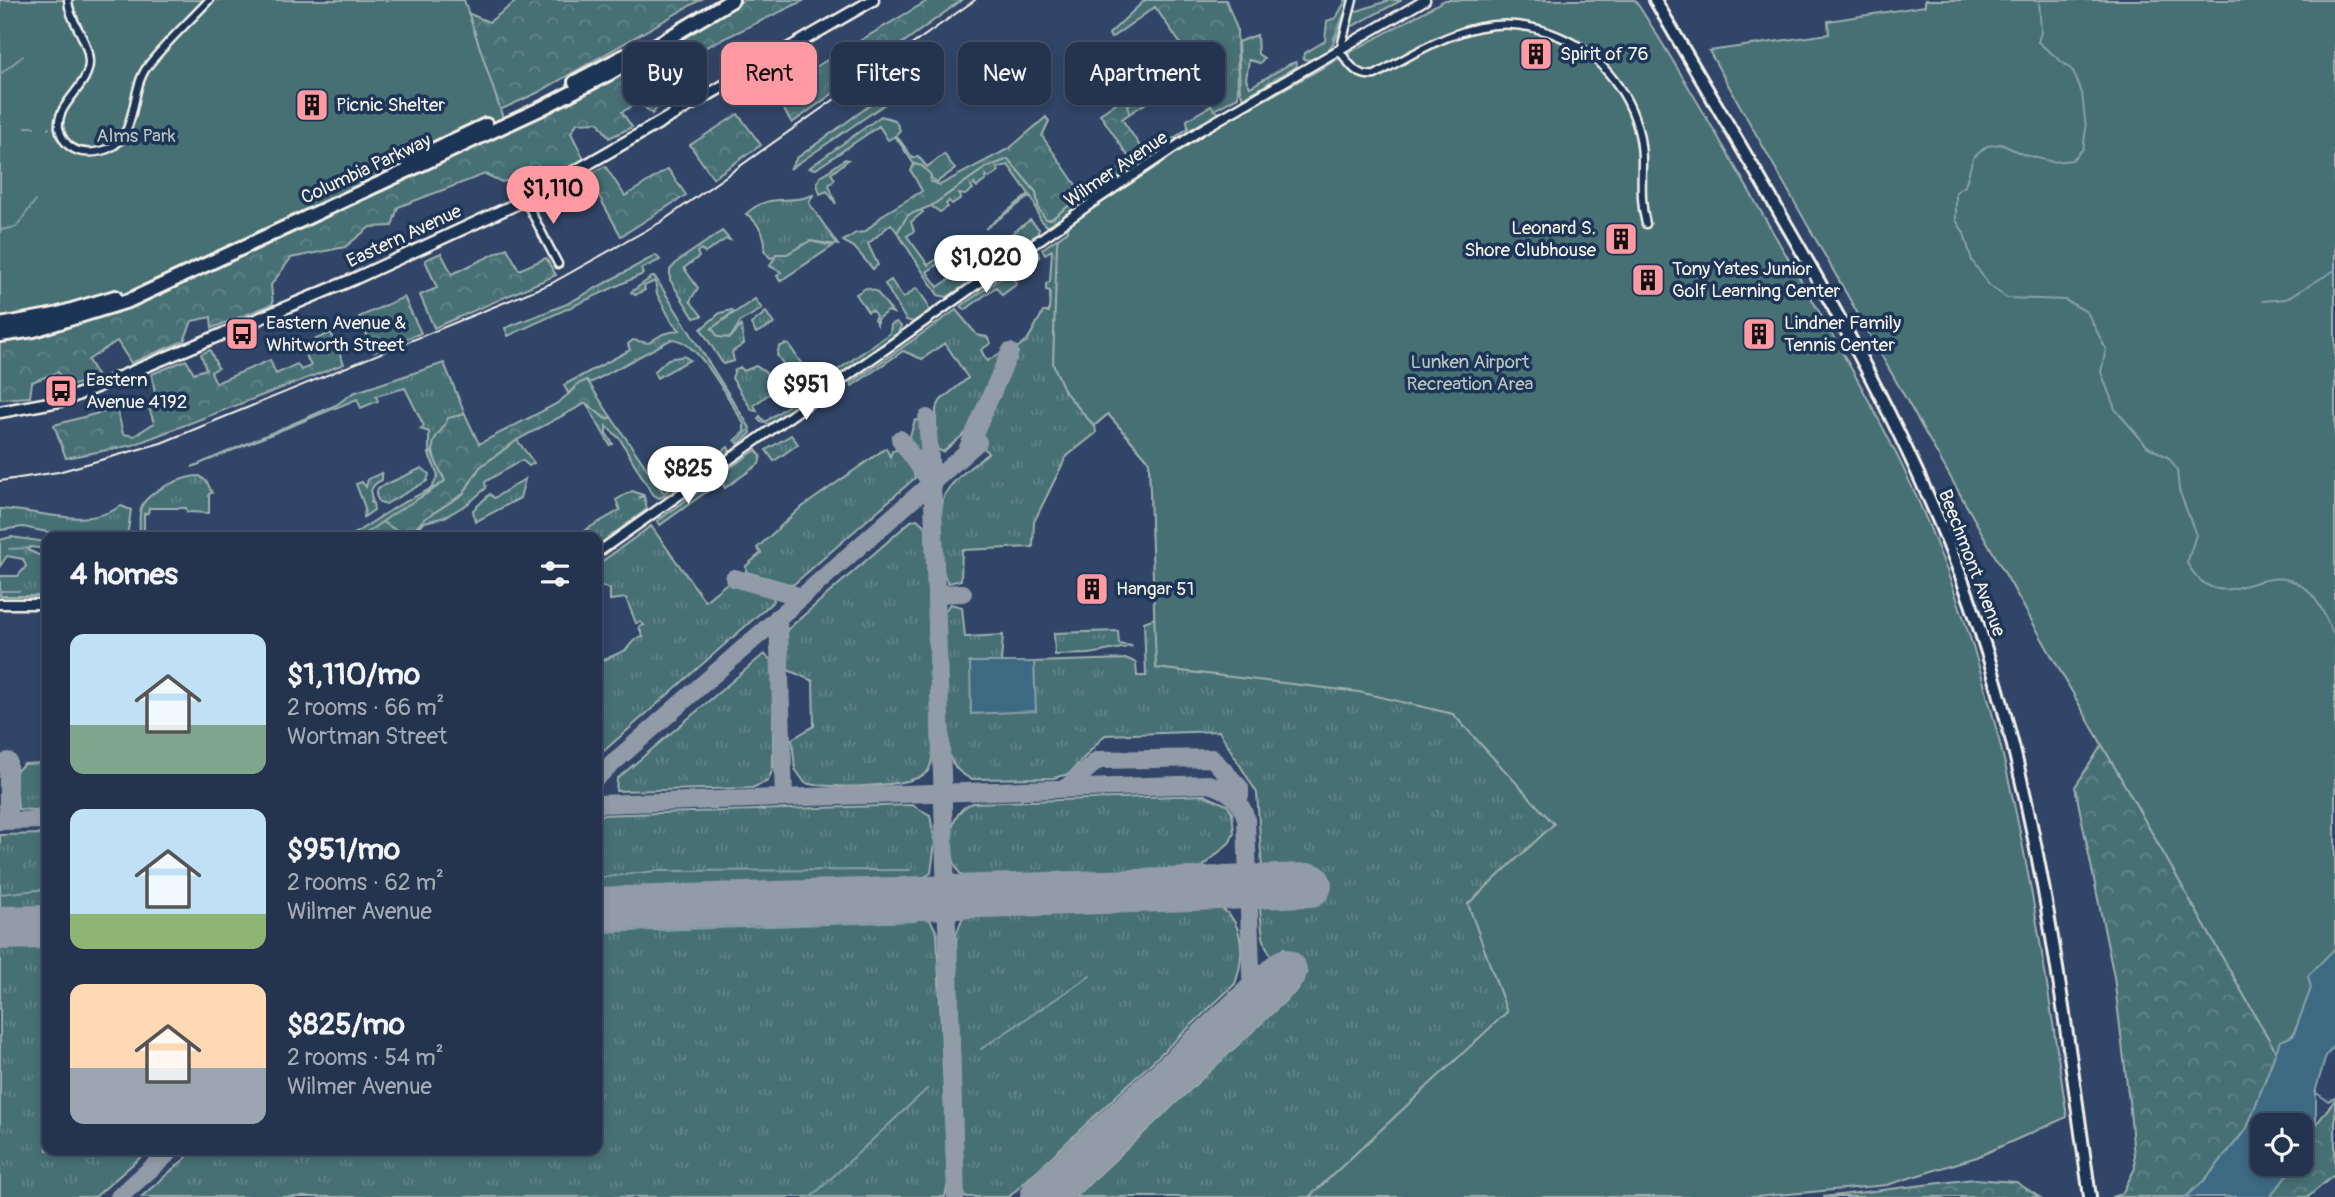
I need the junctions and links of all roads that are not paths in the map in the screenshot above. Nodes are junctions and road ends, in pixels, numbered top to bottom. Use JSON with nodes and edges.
{"nodes":[{"id":1,"x":68,"y":0,"type":"edge"},
{"id":2,"x":209,"y":0,"type":"edge"},
{"id":3,"x":717,"y":0,"type":"edge"},
{"id":4,"x":732,"y":0,"type":"edge"},
{"id":5,"x":873,"y":0,"type":"edge"},
{"id":6,"x":1353,"y":0,"type":"edge"},
{"id":7,"x":1426,"y":0,"type":"edge"},
{"id":8,"x":1655,"y":1,"type":"edge"},
{"id":9,"x":1340,"y":51,"type":"junction"},
{"id":10,"x":525,"y":200,"type":"junction"},
{"id":11,"x":1646,"y":224,"type":"dead end"},
{"id":12,"x":558,"y":264,"type":"dead end"},
{"id":13,"x":0,"y":325,"type":"edge"},
{"id":14,"x":0,"y":335,"type":"edge"},
{"id":15,"x":0,"y":412,"type":"edge"},
{"id":16,"x":602,"y":549,"type":"edge"},
{"id":17,"x":0,"y":604,"type":"edge"},
{"id":18,"x":42,"y":604,"type":"edge"},
{"id":19,"x":2090,"y":1197,"type":"edge"}],
"edges":[{"from":1,"to":2,"type":"street"},
{"from":3,"to":13,"type":"highway","name":"Columbia Parkway"},
{"from":4,"to":14,"type":"highway","name":"Columbia Parkway"},
{"from":5,"to":10,"type":"main road","name":"Eastern Avenue"},
{"from":6,"to":9,"type":"street"},
{"from":7,"to":9,"type":"street","name":"Wilmer Avenue"},
{"from":8,"to":19,"type":"highway","name":"Beechmont Avenue"},
{"from":9,"to":11,"type":"street"},
{"from":9,"to":16,"type":"street","name":"Wilmer Avenue"},
{"from":10,"to":12,"type":"street"},
{"from":10,"to":15,"type":"main road","name":"Eastern Avenue"},
{"from":17,"to":18,"type":"street"}]}
